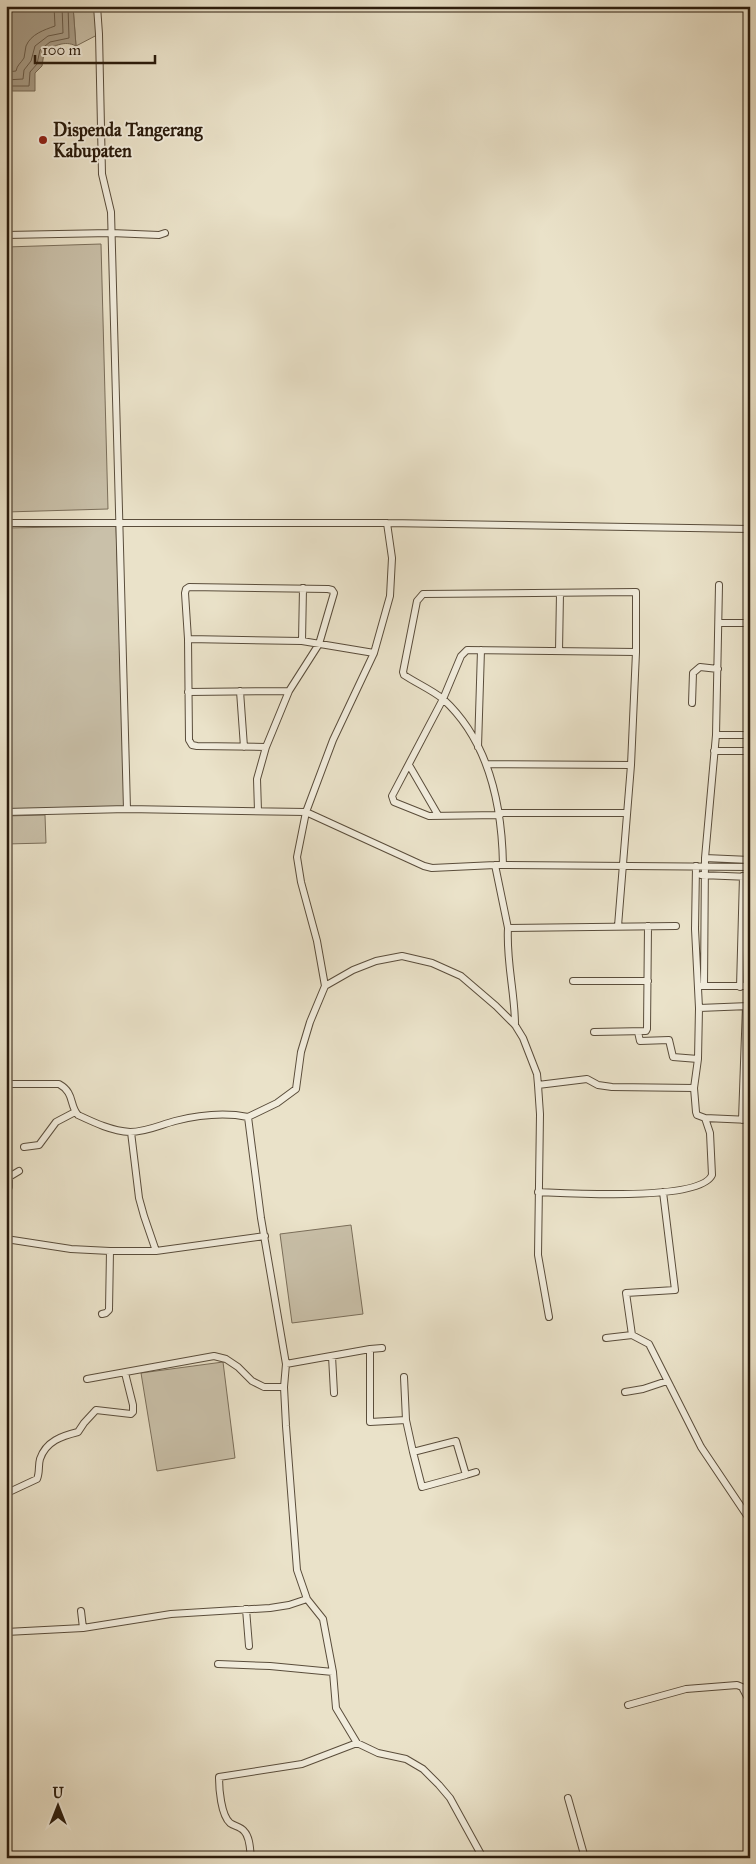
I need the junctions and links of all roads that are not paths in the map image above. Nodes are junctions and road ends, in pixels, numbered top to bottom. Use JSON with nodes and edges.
{"nodes":[{"id":1,"x":97,"y":6,"type":"edge"},
{"id":2,"x":111,"y":233,"type":"junction"},
{"id":3,"x":165,"y":233,"type":"dead end"},
{"id":4,"x":6,"y":234,"type":"edge"},
{"id":5,"x":119,"y":522,"type":"junction"},
{"id":6,"x":6,"y":523,"type":"edge"},
{"id":7,"x":387,"y":523,"type":"junction"},
{"id":8,"x":750,"y":529,"type":"edge"},
{"id":9,"x":719,"y":585,"type":"dead end"},
{"id":10,"x":303,"y":588,"type":"junction"},
{"id":11,"x":560,"y":593,"type":"junction"},
{"id":12,"x":719,"y":623,"type":"junction"},
{"id":13,"x":750,"y":623,"type":"edge"},
{"id":14,"x":188,"y":639,"type":"junction"},
{"id":15,"x":302,"y":641,"type":"junction"},
{"id":16,"x":319,"y":644,"type":"junction"},
{"id":17,"x":482,"y":650,"type":"junction"},
{"id":18,"x":559,"y":651,"type":"junction"},
{"id":19,"x":636,"y":652,"type":"junction"},
{"id":20,"x":374,"y":653,"type":"junction"},
{"id":21,"x":718,"y":668,"type":"junction"},
{"id":22,"x":240,"y":691,"type":"junction"},
{"id":23,"x":289,"y":691,"type":"junction"},
{"id":24,"x":188,"y":692,"type":"junction"},
{"id":25,"x":443,"y":699,"type":"junction"},
{"id":26,"x":692,"y":704,"type":"dead end"},
{"id":27,"x":750,"y":734,"type":"edge"},
{"id":28,"x":716,"y":735,"type":"junction"},
{"id":29,"x":244,"y":747,"type":"junction"},
{"id":30,"x":266,"y":748,"type":"junction"},
{"id":31,"x":478,"y":748,"type":"junction"},
{"id":32,"x":714,"y":751,"type":"junction"},
{"id":33,"x":750,"y":751,"type":"edge"},
{"id":34,"x":486,"y":764,"type":"junction"},
{"id":35,"x":409,"y":765,"type":"junction"},
{"id":36,"x":631,"y":765,"type":"junction"},
{"id":37,"x":127,"y":809,"type":"junction"},
{"id":38,"x":258,"y":811,"type":"junction"},
{"id":39,"x":6,"y":812,"type":"edge"},
{"id":40,"x":306,"y":812,"type":"junction"},
{"id":41,"x":626,"y":813,"type":"junction"},
{"id":42,"x":500,"y":814,"type":"junction"},
{"id":43,"x":438,"y":816,"type":"junction"},
{"id":44,"x":750,"y":860,"type":"edge"},
{"id":45,"x":705,"y":862,"type":"junction"},
{"id":46,"x":494,"y":865,"type":"junction"},
{"id":47,"x":503,"y":865,"type":"junction"},
{"id":48,"x":622,"y":866,"type":"junction"},
{"id":49,"x":696,"y":866,"type":"junction"},
{"id":50,"x":750,"y":867,"type":"edge"},
{"id":51,"x":696,"y":875,"type":"junction"},
{"id":52,"x":705,"y":876,"type":"junction"},
{"id":53,"x":746,"y":876,"type":"edge"},
{"id":54,"x":618,"y":926,"type":"junction"},
{"id":55,"x":648,"y":926,"type":"junction"},
{"id":56,"x":676,"y":926,"type":"dead end"},
{"id":57,"x":508,"y":928,"type":"junction"},
{"id":58,"x":573,"y":981,"type":"dead end"},
{"id":59,"x":648,"y":981,"type":"junction"},
{"id":60,"x":324,"y":986,"type":"junction"},
{"id":61,"x":700,"y":986,"type":"junction"},
{"id":62,"x":750,"y":986,"type":"edge"},
{"id":63,"x":740,"y":987,"type":"junction"},
{"id":64,"x":748,"y":1006,"type":"edge"},
{"id":65,"x":699,"y":1008,"type":"junction"},
{"id":66,"x":515,"y":1025,"type":"junction"},
{"id":67,"x":594,"y":1032,"type":"dead end"},
{"id":68,"x":638,"y":1032,"type":"junction"},
{"id":69,"x":698,"y":1059,"type":"junction"},
{"id":70,"x":6,"y":1084,"type":"edge"},
{"id":71,"x":538,"y":1085,"type":"junction"},
{"id":72,"x":694,"y":1088,"type":"junction"},
{"id":73,"x":75,"y":1112,"type":"junction"},
{"id":74,"x":248,"y":1117,"type":"junction"},
{"id":75,"x":705,"y":1118,"type":"junction"},
{"id":76,"x":746,"y":1120,"type":"edge"},
{"id":77,"x":131,"y":1132,"type":"junction"},
{"id":78,"x":24,"y":1147,"type":"dead end"},
{"id":79,"x":19,"y":1171,"type":"dead end"},
{"id":80,"x":6,"y":1191,"type":"edge"},
{"id":81,"x":538,"y":1192,"type":"junction"},
{"id":82,"x":663,"y":1192,"type":"junction"},
{"id":83,"x":265,"y":1236,"type":"junction"},
{"id":84,"x":6,"y":1239,"type":"edge"},
{"id":85,"x":156,"y":1250,"type":"junction"},
{"id":86,"x":110,"y":1251,"type":"junction"},
{"id":87,"x":102,"y":1314,"type":"dead end"},
{"id":88,"x":549,"y":1317,"type":"dead end"},
{"id":89,"x":632,"y":1335,"type":"junction"},
{"id":90,"x":606,"y":1338,"type":"dead end"},
{"id":91,"x":382,"y":1348,"type":"dead end"},
{"id":92,"x":370,"y":1349,"type":"junction"},
{"id":93,"x":332,"y":1356,"type":"junction"},
{"id":94,"x":286,"y":1364,"type":"junction"},
{"id":95,"x":125,"y":1373,"type":"junction"},
{"id":96,"x":404,"y":1377,"type":"dead end"},
{"id":97,"x":87,"y":1379,"type":"dead end"},
{"id":98,"x":667,"y":1381,"type":"junction"},
{"id":99,"x":284,"y":1388,"type":"junction"},
{"id":100,"x":334,"y":1392,"type":"dead end"},
{"id":101,"x":625,"y":1392,"type":"dead end"},
{"id":102,"x":406,"y":1420,"type":"junction"},
{"id":103,"x":412,"y":1452,"type":"junction"},
{"id":104,"x":476,"y":1472,"type":"dead end"},
{"id":105,"x":466,"y":1475,"type":"junction"},
{"id":106,"x":7,"y":1493,"type":"edge"},
{"id":107,"x":750,"y":1520,"type":"edge"},
{"id":108,"x":307,"y":1598,"type":"junction"},
{"id":109,"x":246,"y":1609,"type":"junction"},
{"id":110,"x":81,"y":1611,"type":"dead end"},
{"id":111,"x":83,"y":1628,"type":"junction"},
{"id":112,"x":6,"y":1632,"type":"edge"},
{"id":113,"x":249,"y":1646,"type":"dead end"},
{"id":114,"x":218,"y":1664,"type":"dead end"},
{"id":115,"x":332,"y":1672,"type":"junction"},
{"id":116,"x":750,"y":1702,"type":"edge"},
{"id":117,"x":628,"y":1705,"type":"dead end"},
{"id":118,"x":357,"y":1743,"type":"junction"},
{"id":119,"x":568,"y":1798,"type":"dead end"},
{"id":120,"x":251,"y":1858,"type":"edge"},
{"id":121,"x":483,"y":1858,"type":"edge"},
{"id":122,"x":585,"y":1858,"type":"edge"}],
"edges":[{"from":1,"to":2,"type":"street"},
{"from":2,"to":3,"type":"street"},
{"from":2,"to":4,"type":"street"},
{"from":2,"to":5,"type":"street"},
{"from":5,"to":6,"type":"street"},
{"from":5,"to":7,"type":"street"},
{"from":5,"to":37,"type":"street"},
{"from":7,"to":8,"type":"street"},
{"from":7,"to":20,"type":"street"},
{"from":9,"to":12,"type":"street"},
{"from":10,"to":14,"type":"street"},
{"from":10,"to":15,"type":"street"},
{"from":10,"to":16,"type":"street"},
{"from":11,"to":18,"type":"street"},
{"from":11,"to":19,"type":"street"},
{"from":11,"to":25,"type":"street"},
{"from":12,"to":13,"type":"street"},
{"from":12,"to":21,"type":"street"},
{"from":14,"to":15,"type":"street"},
{"from":14,"to":24,"type":"street"},
{"from":15,"to":16,"type":"street"},
{"from":16,"to":20,"type":"street"},
{"from":16,"to":23,"type":"street"},
{"from":17,"to":18,"type":"street"},
{"from":17,"to":25,"type":"street"},
{"from":17,"to":31,"type":"street"},
{"from":18,"to":19,"type":"street"},
{"from":19,"to":36,"type":"street"},
{"from":20,"to":40,"type":"street"},
{"from":21,"to":26,"type":"street"},
{"from":21,"to":28,"type":"street"},
{"from":22,"to":23,"type":"street"},
{"from":22,"to":24,"type":"street"},
{"from":22,"to":29,"type":"street"},
{"from":23,"to":30,"type":"street"},
{"from":24,"to":29,"type":"street"},
{"from":25,"to":31,"type":"street"},
{"from":25,"to":35,"type":"street"},
{"from":27,"to":28,"type":"street"},
{"from":28,"to":32,"type":"street"},
{"from":29,"to":30,"type":"street"},
{"from":30,"to":38,"type":"street"},
{"from":31,"to":34,"type":"street"},
{"from":32,"to":33,"type":"street"},
{"from":32,"to":45,"type":"street"},
{"from":34,"to":36,"type":"street"},
{"from":34,"to":42,"type":"street"},
{"from":35,"to":43,"type":"street"},
{"from":35,"to":43,"type":"street"},
{"from":36,"to":41,"type":"street"},
{"from":37,"to":38,"type":"street"},
{"from":37,"to":39,"type":"street"},
{"from":38,"to":40,"type":"street"},
{"from":40,"to":46,"type":"street"},
{"from":40,"to":60,"type":"street"},
{"from":41,"to":42,"type":"street"},
{"from":41,"to":48,"type":"street"},
{"from":42,"to":43,"type":"street"},
{"from":42,"to":47,"type":"street"},
{"from":44,"to":45,"type":"street"},
{"from":45,"to":49,"type":"street"},
{"from":45,"to":50,"type":"street"},
{"from":45,"to":52,"type":"street"},
{"from":46,"to":47,"type":"street"},
{"from":46,"to":57,"type":"street"},
{"from":47,"to":48,"type":"street"},
{"from":48,"to":49,"type":"street"},
{"from":48,"to":54,"type":"street"},
{"from":49,"to":51,"type":"street"},
{"from":51,"to":52,"type":"street"},
{"from":51,"to":61,"type":"street"},
{"from":52,"to":53,"type":"street"},
{"from":52,"to":61,"type":"street"},
{"from":53,"to":63,"type":"street"},
{"from":54,"to":55,"type":"street"},
{"from":54,"to":57,"type":"street"},
{"from":55,"to":56,"type":"street"},
{"from":55,"to":59,"type":"street"},
{"from":57,"to":66,"type":"street"},
{"from":58,"to":59,"type":"street"},
{"from":59,"to":68,"type":"street"},
{"from":60,"to":66,"type":"street"},
{"from":60,"to":74,"type":"street"},
{"from":61,"to":63,"type":"street"},
{"from":61,"to":65,"type":"street"},
{"from":62,"to":63,"type":"street"},
{"from":64,"to":65,"type":"street"},
{"from":64,"to":76,"type":"street"},
{"from":65,"to":69,"type":"street"},
{"from":66,"to":71,"type":"street"},
{"from":67,"to":68,"type":"street"},
{"from":68,"to":69,"type":"street"},
{"from":69,"to":72,"type":"street"},
{"from":70,"to":73,"type":"street"},
{"from":71,"to":72,"type":"street"},
{"from":71,"to":81,"type":"street"},
{"from":72,"to":75,"type":"street"},
{"from":73,"to":77,"type":"street"},
{"from":73,"to":78,"type":"street"},
{"from":74,"to":77,"type":"street"},
{"from":74,"to":83,"type":"street"},
{"from":75,"to":76,"type":"street"},
{"from":75,"to":82,"type":"street"},
{"from":77,"to":85,"type":"street"},
{"from":79,"to":80,"type":"street"},
{"from":81,"to":82,"type":"street"},
{"from":81,"to":88,"type":"street"},
{"from":82,"to":89,"type":"street"},
{"from":83,"to":85,"type":"street"},
{"from":83,"to":94,"type":"street"},
{"from":84,"to":86,"type":"street"},
{"from":85,"to":86,"type":"street"},
{"from":86,"to":87,"type":"street"},
{"from":89,"to":90,"type":"street"},
{"from":89,"to":98,"type":"street"},
{"from":91,"to":92,"type":"street"},
{"from":92,"to":93,"type":"street"},
{"from":92,"to":102,"type":"street"},
{"from":93,"to":94,"type":"street"},
{"from":93,"to":100,"type":"street"},
{"from":94,"to":99,"type":"street"},
{"from":95,"to":97,"type":"street"},
{"from":95,"to":99,"type":"street"},
{"from":95,"to":106,"type":"street"},
{"from":96,"to":102,"type":"street"},
{"from":98,"to":101,"type":"street"},
{"from":98,"to":107,"type":"street"},
{"from":99,"to":108,"type":"street"},
{"from":102,"to":103,"type":"street"},
{"from":103,"to":105,"type":"street"},
{"from":103,"to":105,"type":"street"},
{"from":104,"to":105,"type":"street"},
{"from":108,"to":109,"type":"street"},
{"from":108,"to":115,"type":"street"},
{"from":109,"to":111,"type":"street"},
{"from":109,"to":113,"type":"street"},
{"from":110,"to":111,"type":"street"},
{"from":111,"to":112,"type":"street"},
{"from":114,"to":115,"type":"street"},
{"from":115,"to":118,"type":"street"},
{"from":116,"to":117,"type":"street"},
{"from":118,"to":120,"type":"street"},
{"from":118,"to":121,"type":"street"},
{"from":119,"to":122,"type":"street"}]}
